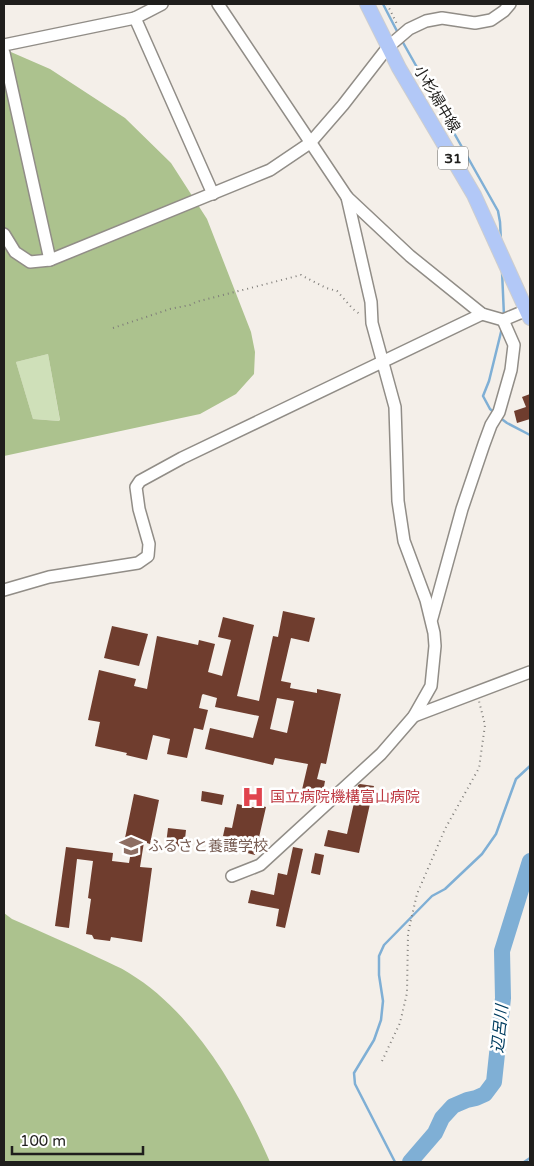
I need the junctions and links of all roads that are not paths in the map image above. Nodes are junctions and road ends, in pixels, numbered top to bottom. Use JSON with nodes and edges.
{"nodes":[{"id":1,"x":162,"y":4,"type":"edge"},
{"id":2,"x":218,"y":4,"type":"edge"},
{"id":3,"x":367,"y":4,"type":"edge"},
{"id":4,"x":510,"y":4,"type":"edge"},
{"id":5,"x":135,"y":18,"type":"junction"},
{"id":6,"x":4,"y":45,"type":"edge"},
{"id":7,"x":388,"y":47,"type":"junction"},
{"id":8,"x":4,"y":53,"type":"edge"},
{"id":9,"x":310,"y":143,"type":"junction"},
{"id":10,"x":213,"y":194,"type":"junction"},
{"id":11,"x":346,"y":197,"type":"junction"},
{"id":12,"x":4,"y":234,"type":"edge"},
{"id":13,"x":50,"y":260,"type":"junction"},
{"id":14,"x":482,"y":314,"type":"junction"},
{"id":15,"x":529,"y":314,"type":"edge"},
{"id":16,"x":503,"y":320,"type":"junction"},
{"id":17,"x":382,"y":361,"type":"junction"},
{"id":18,"x":4,"y":590,"type":"edge"},
{"id":19,"x":432,"y":620,"type":"junction"},
{"id":20,"x":530,"y":672,"type":"edge"},
{"id":21,"x":414,"y":716,"type":"junction"},
{"id":22,"x":232,"y":876,"type":"dead end"}],
"edges":[{"from":1,"to":5,"type":"street"},
{"from":2,"to":9,"type":"street"},
{"from":3,"to":7,"type":"main road","name":"小杉婦中線","number":"31"},
{"from":4,"to":7,"type":"street"},
{"from":5,"to":6,"type":"street"},
{"from":5,"to":10,"type":"street"},
{"from":7,"to":9,"type":"street"},
{"from":7,"to":15,"type":"main road","name":"小杉婦中線","number":"31"},
{"from":8,"to":13,"type":"street"},
{"from":9,"to":10,"type":"street"},
{"from":9,"to":11,"type":"street"},
{"from":10,"to":13,"type":"street"},
{"from":11,"to":14,"type":"street"},
{"from":11,"to":17,"type":"street"},
{"from":12,"to":13,"type":"street"},
{"from":14,"to":16,"type":"street"},
{"from":14,"to":17,"type":"street"},
{"from":15,"to":16,"type":"street"},
{"from":16,"to":19,"type":"street"},
{"from":17,"to":18,"type":"street"},
{"from":17,"to":19,"type":"street"},
{"from":19,"to":21,"type":"street"},
{"from":20,"to":21,"type":"street"},
{"from":21,"to":22,"type":"street"}]}
